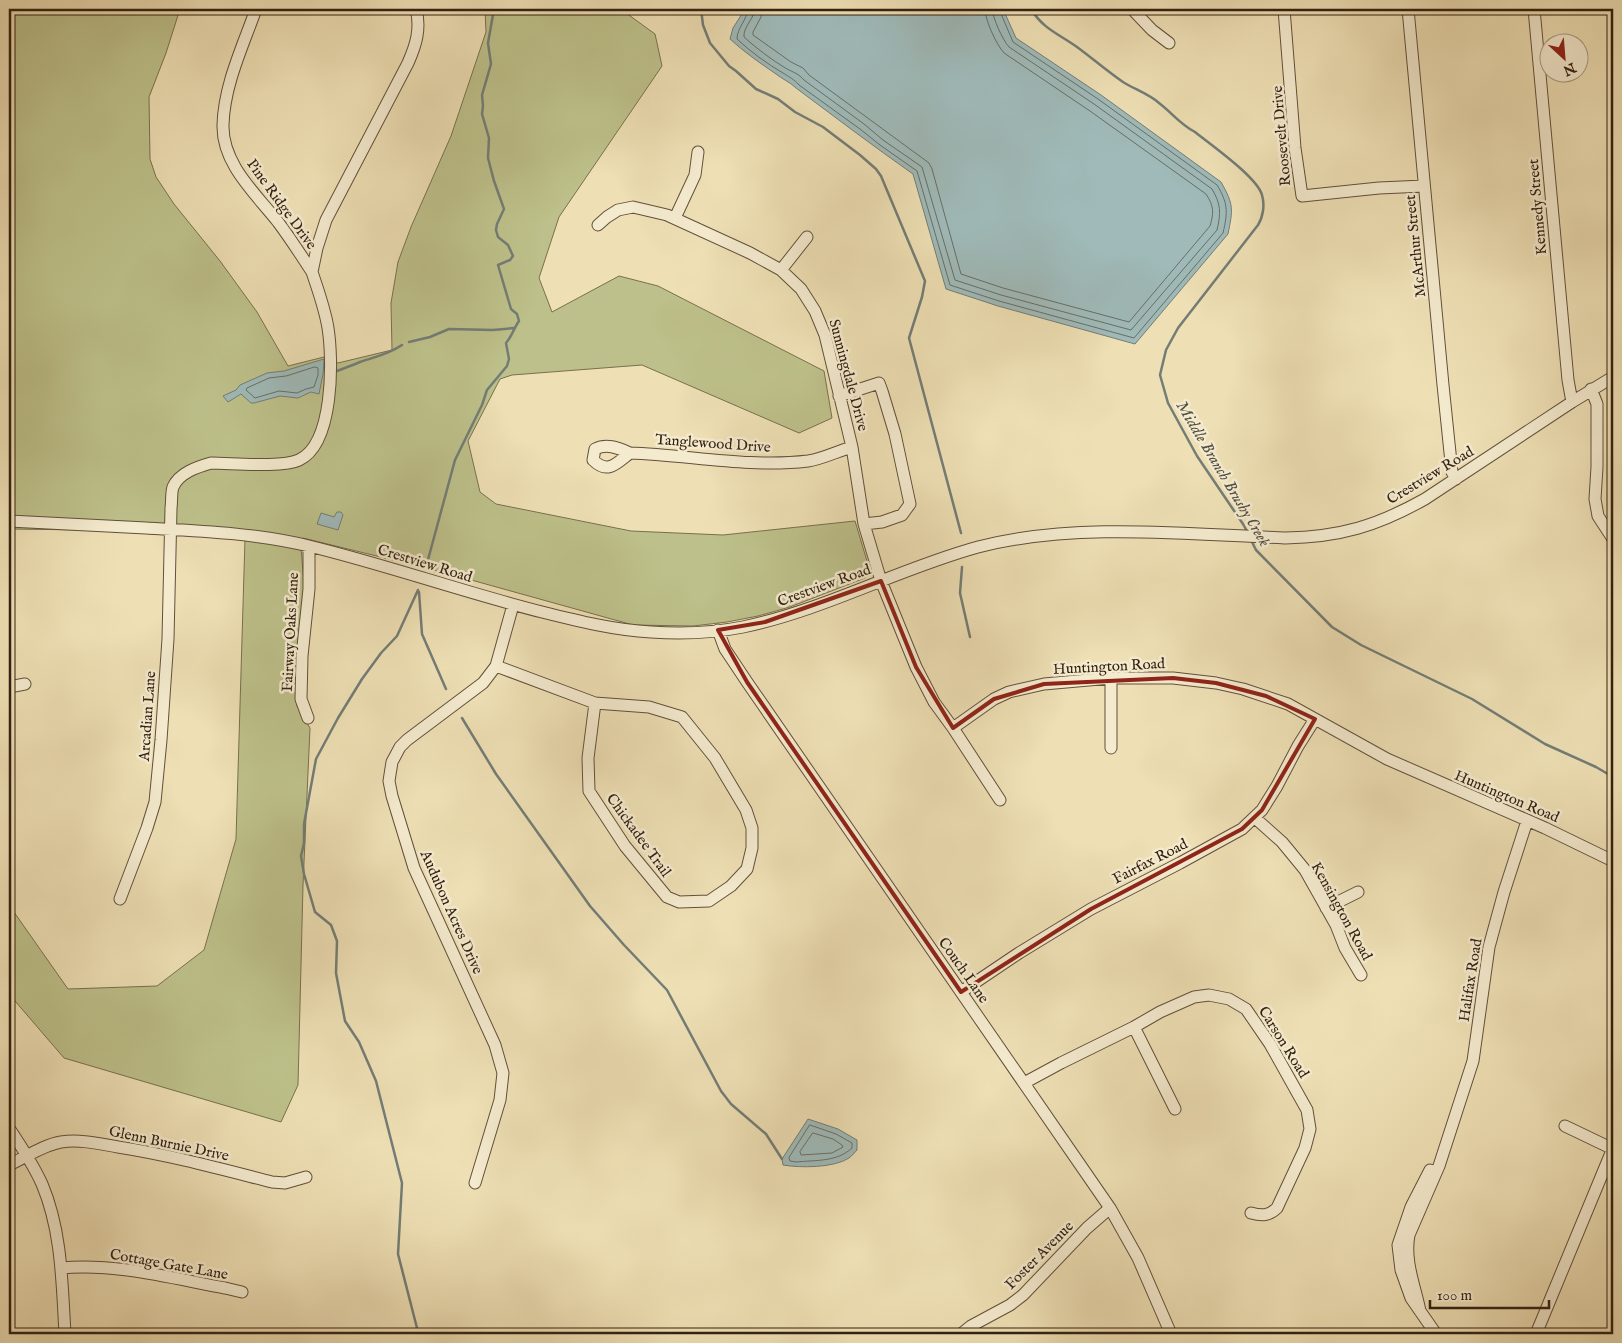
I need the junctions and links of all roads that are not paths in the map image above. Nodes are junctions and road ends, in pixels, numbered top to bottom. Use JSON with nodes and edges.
{"nodes":[{"id":1,"x":256,"y":9,"type":"edge"},
{"id":2,"x":416,"y":9,"type":"edge"},
{"id":3,"x":1132,"y":9,"type":"edge"},
{"id":4,"x":1284,"y":9,"type":"edge"},
{"id":5,"x":1408,"y":9,"type":"edge"},
{"id":6,"x":1534,"y":9,"type":"edge"},
{"id":7,"x":1169,"y":43,"type":"dead end"},
{"id":8,"x":698,"y":152,"type":"dead end"},
{"id":9,"x":1424,"y":186,"type":"junction"},
{"id":10,"x":675,"y":218,"type":"junction"},
{"id":11,"x":598,"y":225,"type":"dead end"},
{"id":12,"x":807,"y":237,"type":"dead end"},
{"id":13,"x":781,"y":270,"type":"junction"},
{"id":14,"x":312,"y":272,"type":"junction"},
{"id":15,"x":1613,"y":377,"type":"edge"},
{"id":16,"x":1591,"y":390,"type":"junction"},
{"id":17,"x":839,"y":396,"type":"junction"},
{"id":18,"x":1572,"y":402,"type":"junction"},
{"id":19,"x":852,"y":447,"type":"junction"},
{"id":20,"x":630,"y":453,"type":"dead end"},
{"id":21,"x":1456,"y":479,"type":"junction"},
{"id":22,"x":9,"y":521,"type":"edge"},
{"id":23,"x":864,"y":524,"type":"junction"},
{"id":24,"x":171,"y":529,"type":"junction"},
{"id":25,"x":1613,"y":539,"type":"edge"},
{"id":26,"x":309,"y":546,"type":"junction"},
{"id":27,"x":880,"y":581,"type":"junction"},
{"id":28,"x":512,"y":605,"type":"junction"},
{"id":29,"x":718,"y":630,"type":"junction"},
{"id":30,"x":496,"y":666,"type":"junction"},
{"id":31,"x":1111,"y":678,"type":"junction"},
{"id":32,"x":25,"y":684,"type":"dead end"},
{"id":33,"x":9,"y":687,"type":"edge"},
{"id":34,"x":595,"y":703,"type":"junction"},
{"id":35,"x":308,"y":718,"type":"dead end"},
{"id":36,"x":1315,"y":719,"type":"junction"},
{"id":37,"x":953,"y":728,"type":"junction"},
{"id":38,"x":1110,"y":748,"type":"dead end"},
{"id":39,"x":1000,"y":800,"type":"dead end"},
{"id":40,"x":1255,"y":818,"type":"junction"},
{"id":41,"x":1527,"y":821,"type":"junction"},
{"id":42,"x":1613,"y":860,"type":"edge"},
{"id":43,"x":1358,"y":892,"type":"dead end"},
{"id":44,"x":120,"y":898,"type":"dead end"},
{"id":45,"x":1326,"y":908,"type":"junction"},
{"id":46,"x":1361,"y":975,"type":"dead end"},
{"id":47,"x":962,"y":992,"type":"junction"},
{"id":48,"x":1134,"y":1027,"type":"junction"},
{"id":49,"x":1024,"y":1083,"type":"junction"},
{"id":50,"x":1176,"y":1109,"type":"dead end"},
{"id":51,"x":1564,"y":1126,"type":"dead end"},
{"id":52,"x":9,"y":1128,"type":"edge"},
{"id":53,"x":1613,"y":1148,"type":"edge"},
{"id":54,"x":28,"y":1156,"type":"junction"},
{"id":55,"x":9,"y":1165,"type":"edge"},
{"id":56,"x":306,"y":1178,"type":"dead end"},
{"id":57,"x":475,"y":1183,"type":"dead end"},
{"id":58,"x":1110,"y":1208,"type":"junction"},
{"id":59,"x":1251,"y":1213,"type":"dead end"},
{"id":60,"x":61,"y":1268,"type":"junction"},
{"id":61,"x":242,"y":1292,"type":"dead end"},
{"id":62,"x":66,"y":1334,"type":"edge"},
{"id":63,"x":961,"y":1334,"type":"edge"},
{"id":64,"x":1171,"y":1334,"type":"edge"},
{"id":65,"x":1436,"y":1334,"type":"edge"},
{"id":66,"x":1536,"y":1334,"type":"edge"}],
"edges":[{"from":1,"to":14,"type":"street","name":"Pine Ridge Drive"},
{"from":2,"to":14,"type":"street","name":"Pine Ridge Drive"},
{"from":3,"to":7,"type":"street"},
{"from":4,"to":9,"type":"street","name":"Roosevelt Drive"},
{"from":5,"to":9,"type":"street","name":"McArthur Street"},
{"from":6,"to":18,"type":"street","name":"Kennedy Street"},
{"from":8,"to":10,"type":"street"},
{"from":9,"to":21,"type":"street","name":"McArthur Street"},
{"from":10,"to":11,"type":"street","name":"Sunningdale Drive"},
{"from":10,"to":13,"type":"street","name":"Sunningdale Drive"},
{"from":12,"to":13,"type":"street"},
{"from":13,"to":17,"type":"street","name":"Sunningdale Drive"},
{"from":14,"to":24,"type":"street","name":"Pine Ridge Drive"},
{"from":15,"to":16,"type":"street","name":"Crestview Road"},
{"from":16,"to":18,"type":"street","name":"Crestview Road"},
{"from":16,"to":25,"type":"street"},
{"from":17,"to":19,"type":"street","name":"Sunningdale Drive"},
{"from":17,"to":23,"type":"street"},
{"from":18,"to":21,"type":"street","name":"Crestview Road"},
{"from":19,"to":20,"type":"street","name":"Tanglewood Drive"},
{"from":19,"to":23,"type":"street","name":"Sunningdale Drive"},
{"from":21,"to":27,"type":"street","name":"Crestview Road"},
{"from":22,"to":24,"type":"street","name":"Crestview Road"},
{"from":23,"to":27,"type":"street","name":"Sunningdale Drive"},
{"from":24,"to":26,"type":"street","name":"Crestview Road"},
{"from":24,"to":44,"type":"street","name":"Arcadian Lane"},
{"from":26,"to":28,"type":"street","name":"Crestview Road"},
{"from":26,"to":35,"type":"street","name":"Fairway Oaks Lane"},
{"from":27,"to":29,"type":"street","name":"Crestview Road"},
{"from":27,"to":37,"type":"street"},
{"from":28,"to":29,"type":"street","name":"Crestview Road"},
{"from":28,"to":30,"type":"street","name":"Audubon Acres Drive"},
{"from":29,"to":47,"type":"street","name":"Couch Lane"},
{"from":30,"to":34,"type":"street","name":"Chickadee Trail"},
{"from":30,"to":57,"type":"street","name":"Audubon Acres Drive"},
{"from":31,"to":36,"type":"street","name":"Huntington Road"},
{"from":31,"to":37,"type":"street","name":"Huntington Road"},
{"from":31,"to":38,"type":"street"},
{"from":32,"to":33,"type":"street"},
{"from":34,"to":34,"type":"street","name":"Chickadee Trail"},
{"from":36,"to":40,"type":"street","name":"Fairfax Road"},
{"from":36,"to":41,"type":"street","name":"Huntington Road"},
{"from":37,"to":39,"type":"street"},
{"from":40,"to":45,"type":"street","name":"Kensington Road"},
{"from":40,"to":47,"type":"street","name":"Fairfax Road"},
{"from":41,"to":42,"type":"street","name":"Huntington Road"},
{"from":41,"to":65,"type":"street","name":"Halifax Road"},
{"from":43,"to":45,"type":"street"},
{"from":45,"to":46,"type":"street","name":"Kensington Road"},
{"from":47,"to":49,"type":"street","name":"Couch Lane"},
{"from":48,"to":49,"type":"street","name":"Carson Road"},
{"from":48,"to":50,"type":"street"},
{"from":48,"to":59,"type":"street","name":"Carson Road"},
{"from":49,"to":58,"type":"street","name":"Couch Lane"},
{"from":51,"to":53,"type":"street"},
{"from":52,"to":54,"type":"street"},
{"from":53,"to":66,"type":"street"},
{"from":54,"to":55,"type":"street","name":"Glenn Burnie Drive"},
{"from":54,"to":56,"type":"street","name":"Glenn Burnie Drive"},
{"from":54,"to":60,"type":"street"},
{"from":58,"to":63,"type":"street","name":"Foster Avenue"},
{"from":58,"to":64,"type":"street","name":"Couch Lane"},
{"from":60,"to":61,"type":"street","name":"Cottage Gate Lane"},
{"from":60,"to":62,"type":"street"}]}
